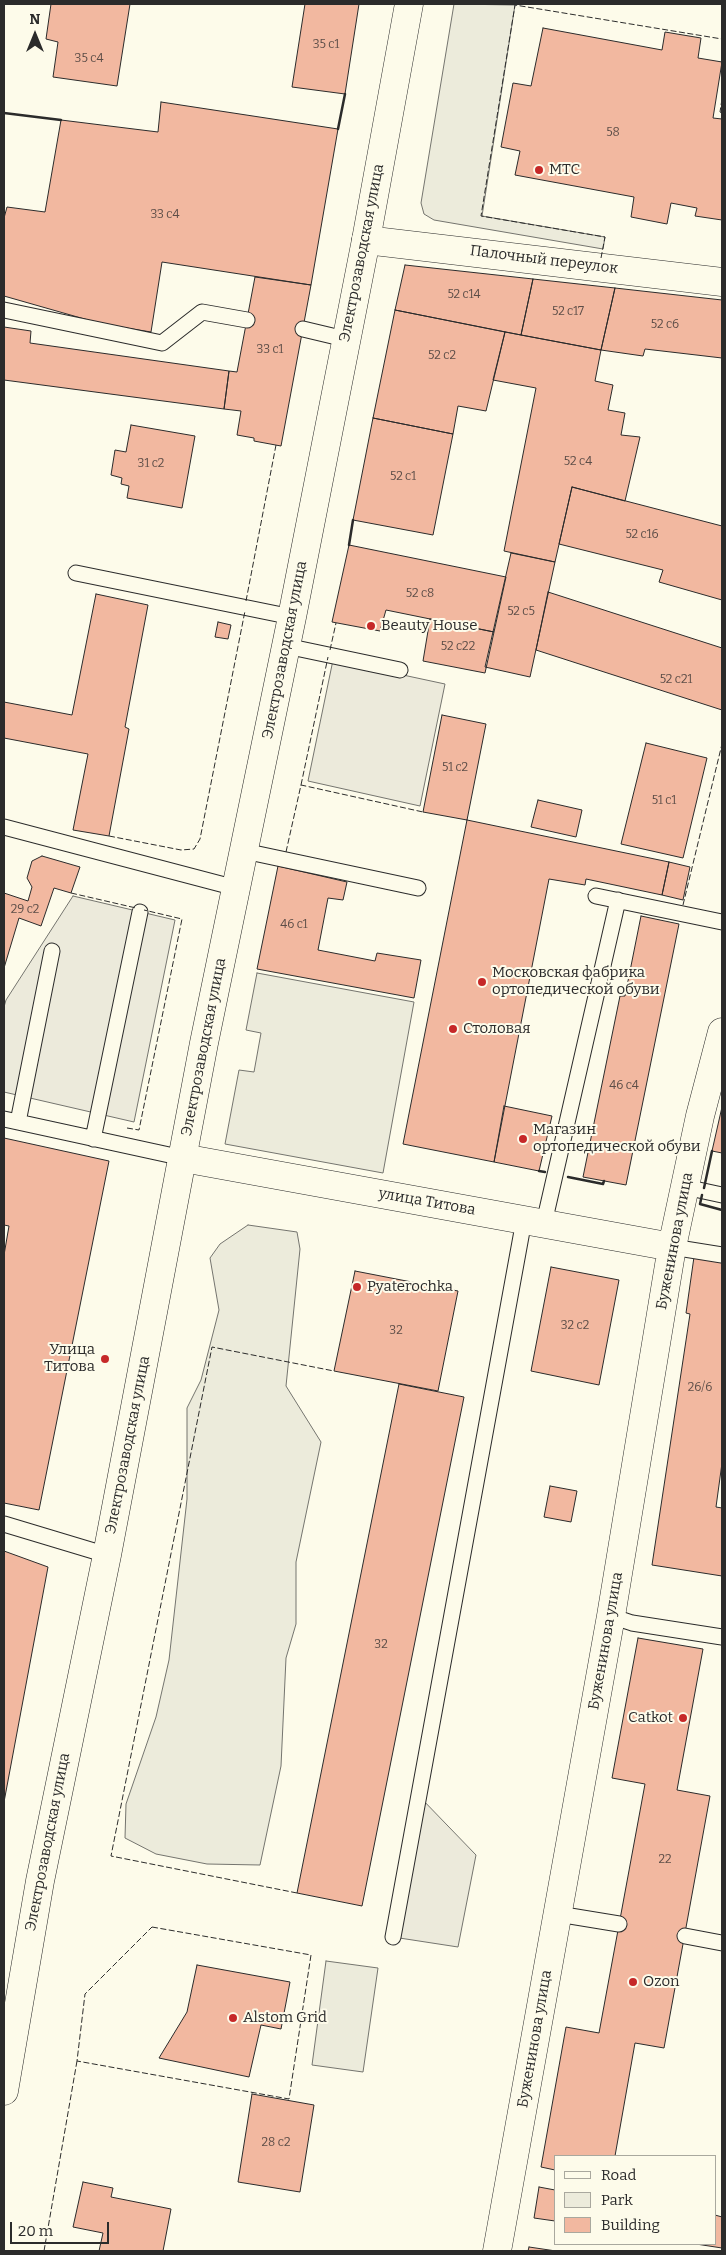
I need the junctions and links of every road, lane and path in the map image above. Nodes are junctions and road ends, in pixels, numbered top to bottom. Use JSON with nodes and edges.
{"nodes":[{"id":1,"x":409,"y":4,"type":"edge"},
{"id":2,"x":366,"y":240,"type":"junction"},
{"id":3,"x":722,"y":282,"type":"edge"},
{"id":4,"x":4,"y":310,"type":"edge"},
{"id":5,"x":247,"y":320,"type":"dead end"},
{"id":6,"x":303,"y":330,"type":"dead end"},
{"id":7,"x":345,"y":339,"type":"junction"},
{"id":8,"x":76,"y":573,"type":"dead end"},
{"id":9,"x":292,"y":617,"type":"junction"},
{"id":10,"x":286,"y":646,"type":"junction"},
{"id":11,"x":400,"y":670,"type":"dead end"},
{"id":12,"x":4,"y":827,"type":"edge"},
{"id":13,"x":244,"y":851,"type":"junction"},
{"id":14,"x":236,"y":888,"type":"junction"},
{"id":15,"x":418,"y":888,"type":"dead end"},
{"id":16,"x":596,"y":896,"type":"dead end"},
{"id":17,"x":618,"y":900,"type":"junction"},
{"id":18,"x":140,"y":912,"type":"dead end"},
{"id":19,"x":722,"y":922,"type":"edge"},
{"id":20,"x":52,"y":952,"type":"dead end"},
{"id":21,"x":722,"y":1032,"type":"edge"},
{"id":22,"x":11,"y":1121,"type":"edge"},
{"id":23,"x":93,"y":1139,"type":"junction"},
{"id":24,"x":182,"y":1158,"type":"junction"},
{"id":25,"x":685,"y":1186,"type":"junction"},
{"id":26,"x":722,"y":1195,"type":"edge"},
{"id":27,"x":534,"y":1221,"type":"junction"},
{"id":28,"x":672,"y":1246,"type":"junction"},
{"id":29,"x":722,"y":1254,"type":"edge"},
{"id":30,"x":4,"y":1524,"type":"edge"},
{"id":31,"x":107,"y":1555,"type":"junction"},
{"id":32,"x":611,"y":1616,"type":"junction"},
{"id":33,"x":722,"y":1637,"type":"edge"},
{"id":34,"x":558,"y":1914,"type":"junction"},
{"id":35,"x":619,"y":1924,"type":"dead end"},
{"id":36,"x":685,"y":1936,"type":"dead end"},
{"id":37,"x":393,"y":1937,"type":"dead end"},
{"id":38,"x":722,"y":1944,"type":"edge"},
{"id":39,"x":4,"y":2092,"type":"edge"},
{"id":40,"x":497,"y":2251,"type":"edge"}],
"edges":[{"from":1,"to":2,"type":"street","name":"Электрозаводская улица"},
{"from":2,"to":3,"type":"street","name":"Палочный переулок"},
{"from":2,"to":7,"type":"street","name":"Электрозаводская улица"},
{"from":4,"to":5,"type":"lane"},
{"from":6,"to":7,"type":"lane"},
{"from":7,"to":9,"type":"street","name":"Электрозаводская улица"},
{"from":8,"to":9,"type":"lane"},
{"from":9,"to":10,"type":"street","name":"Электрозаводская улица"},
{"from":10,"to":11,"type":"lane"},
{"from":10,"to":13,"type":"street","name":"Электрозаводская улица"},
{"from":12,"to":14,"type":"lane"},
{"from":13,"to":14,"type":"street","name":"Электрозаводская улица"},
{"from":13,"to":15,"type":"lane"},
{"from":14,"to":24,"type":"street","name":"Электрозаводская улица"},
{"from":16,"to":17,"type":"lane"},
{"from":17,"to":19,"type":"lane"},
{"from":17,"to":27,"type":"lane"},
{"from":18,"to":23,"type":"lane"},
{"from":20,"to":22,"type":"lane"},
{"from":21,"to":25,"type":"street","name":"Буженинова улица"},
{"from":22,"to":23,"type":"lane"},
{"from":23,"to":24,"type":"lane"},
{"from":24,"to":27,"type":"street","name":"улица Титова"},
{"from":24,"to":31,"type":"street","name":"Электрозаводская улица"},
{"from":25,"to":26,"type":"lane"},
{"from":25,"to":28,"type":"street","name":"Буженинова улица"},
{"from":27,"to":28,"type":"street","name":"улица Титова"},
{"from":27,"to":37,"type":"lane"},
{"from":28,"to":29,"type":"lane"},
{"from":28,"to":32,"type":"street","name":"Буженинова улица"},
{"from":30,"to":31,"type":"lane"},
{"from":31,"to":39,"type":"street","name":"Электрозаводская улица"},
{"from":32,"to":33,"type":"lane"},
{"from":32,"to":34,"type":"street","name":"Буженинова улица"},
{"from":34,"to":35,"type":"lane"},
{"from":34,"to":40,"type":"street","name":"Буженинова улица"},
{"from":36,"to":38,"type":"lane"}]}
